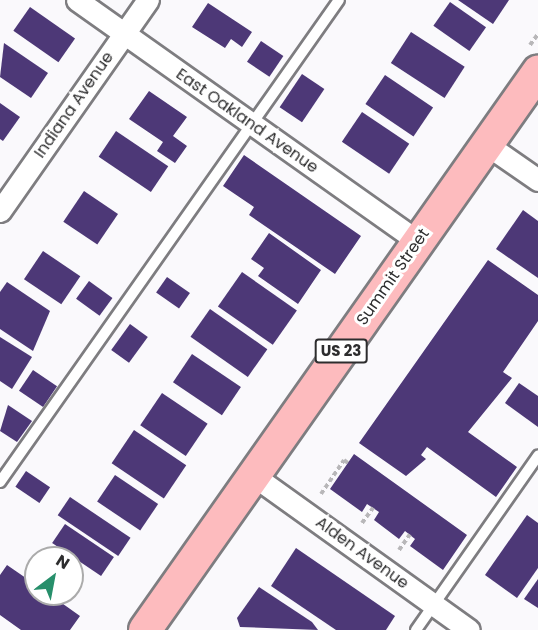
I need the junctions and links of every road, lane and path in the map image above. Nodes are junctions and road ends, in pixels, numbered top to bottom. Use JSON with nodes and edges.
{"nodes":[{"id":1,"x":77,"y":0,"type":"edge"},
{"id":2,"x":148,"y":0,"type":"edge"},
{"id":3,"x":339,"y":0,"type":"edge"},
{"id":4,"x":124,"y":34,"type":"junction"},
{"id":5,"x":538,"y":72,"type":"edge"},
{"id":6,"x":252,"y":124,"type":"junction"},
{"id":7,"x":486,"y":144,"type":"junction"},
{"id":8,"x":538,"y":180,"type":"edge"},
{"id":9,"x":0,"y":211,"type":"edge"},
{"id":10,"x":418,"y":241,"type":"junction"},
{"id":11,"x":538,"y":456,"type":"edge"},
{"id":12,"x":348,"y":463,"type":"dead end"},
{"id":13,"x":254,"y":476,"type":"junction"},
{"id":14,"x":0,"y":482,"type":"edge"},
{"id":15,"x":321,"y":494,"type":"dead end"},
{"id":16,"x":373,"y":508,"type":"dead end"},
{"id":17,"x":362,"y":523,"type":"dead end"},
{"id":18,"x":410,"y":534,"type":"dead end"},
{"id":19,"x":399,"y":550,"type":"dead end"},
{"id":20,"x":434,"y":604,"type":"junction"},
{"id":21,"x":145,"y":630,"type":"edge"},
{"id":22,"x":416,"y":630,"type":"edge"},
{"id":23,"x":470,"y":630,"type":"edge"}],
"edges":[{"from":1,"to":4,"type":"street","name":"East Oakland Avenue"},
{"from":2,"to":4,"type":"street","name":"Indiana Avenue"},
{"from":3,"to":6,"type":"lane"},
{"from":4,"to":6,"type":"street","name":"East Oakland Avenue"},
{"from":4,"to":9,"type":"street","name":"Indiana Avenue"},
{"from":5,"to":7,"type":"main road","name":"Summit Street","number":"US 23"},
{"from":6,"to":10,"type":"street","name":"East Oakland Avenue"},
{"from":6,"to":14,"type":"lane"},
{"from":7,"to":8,"type":"street"},
{"from":7,"to":10,"type":"main road","name":"Summit Street","number":"US 23"},
{"from":10,"to":13,"type":"main road","name":"Summit Street","number":"US 23"},
{"from":11,"to":20,"type":"lane"},
{"from":12,"to":15,"type":"path"},
{"from":13,"to":20,"type":"street","name":"Alden Avenue"},
{"from":13,"to":21,"type":"main road","name":"Summit Street","number":"US 23"},
{"from":16,"to":17,"type":"path"},
{"from":18,"to":19,"type":"path"},
{"from":20,"to":22,"type":"lane"},
{"from":20,"to":23,"type":"street","name":"Alden Avenue"}]}
